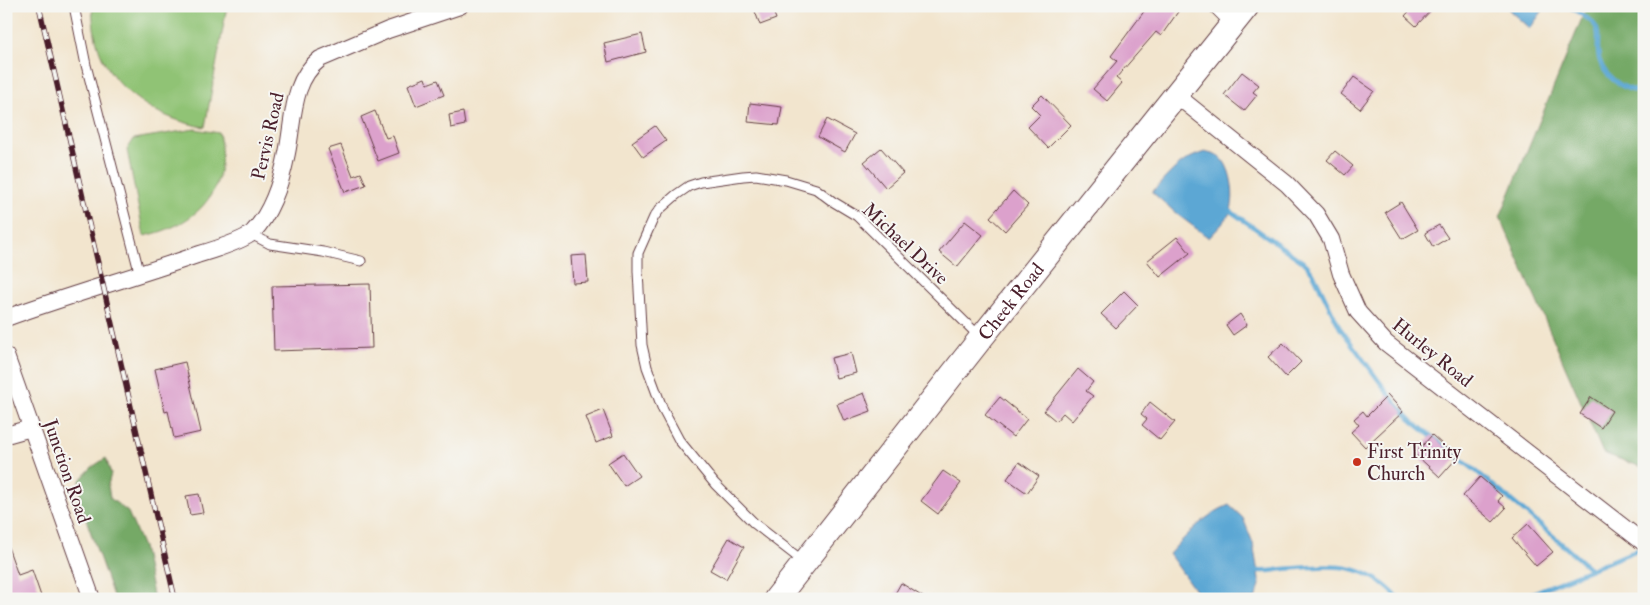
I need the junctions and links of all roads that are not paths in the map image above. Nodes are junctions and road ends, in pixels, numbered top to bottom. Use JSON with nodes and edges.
{"nodes":[{"id":1,"x":74,"y":6,"type":"edge"},
{"id":2,"x":460,"y":6,"type":"edge"},
{"id":3,"x":1217,"y":6,"type":"edge"},
{"id":4,"x":1241,"y":14,"type":"edge"},
{"id":5,"x":1176,"y":95,"type":"junction"},
{"id":6,"x":251,"y":234,"type":"junction"},
{"id":7,"x":361,"y":261,"type":"dead end"},
{"id":8,"x":140,"y":275,"type":"junction"},
{"id":9,"x":6,"y":318,"type":"edge"},
{"id":10,"x":982,"y":338,"type":"junction"},
{"id":11,"x":6,"y":356,"type":"edge"},
{"id":12,"x":31,"y":428,"type":"junction"},
{"id":13,"x":6,"y":436,"type":"edge"},
{"id":14,"x":1644,"y":543,"type":"edge"},
{"id":15,"x":804,"y":562,"type":"junction"},
{"id":16,"x":92,"y":599,"type":"edge"},
{"id":17,"x":776,"y":599,"type":"edge"}],
"edges":[{"from":1,"to":8,"type":"lane"},
{"from":2,"to":6,"type":"street","name":"Pervis Road"},
{"from":3,"to":4,"type":"street"},
{"from":4,"to":5,"type":"street","name":"Cheek Road"},
{"from":5,"to":10,"type":"street","name":"Cheek Road"},
{"from":5,"to":14,"type":"street","name":"Hurley Road"},
{"from":6,"to":7,"type":"lane"},
{"from":6,"to":8,"type":"street"},
{"from":8,"to":9,"type":"street"},
{"from":10,"to":15,"type":"street","name":"Cheek Road"},
{"from":10,"to":15,"type":"lane","name":"Michael Drive"},
{"from":11,"to":12,"type":"street","name":"Junction Road"},
{"from":12,"to":13,"type":"street"},
{"from":12,"to":16,"type":"street","name":"Junction Road"},
{"from":15,"to":17,"type":"street","name":"Cheek Road"}]}
